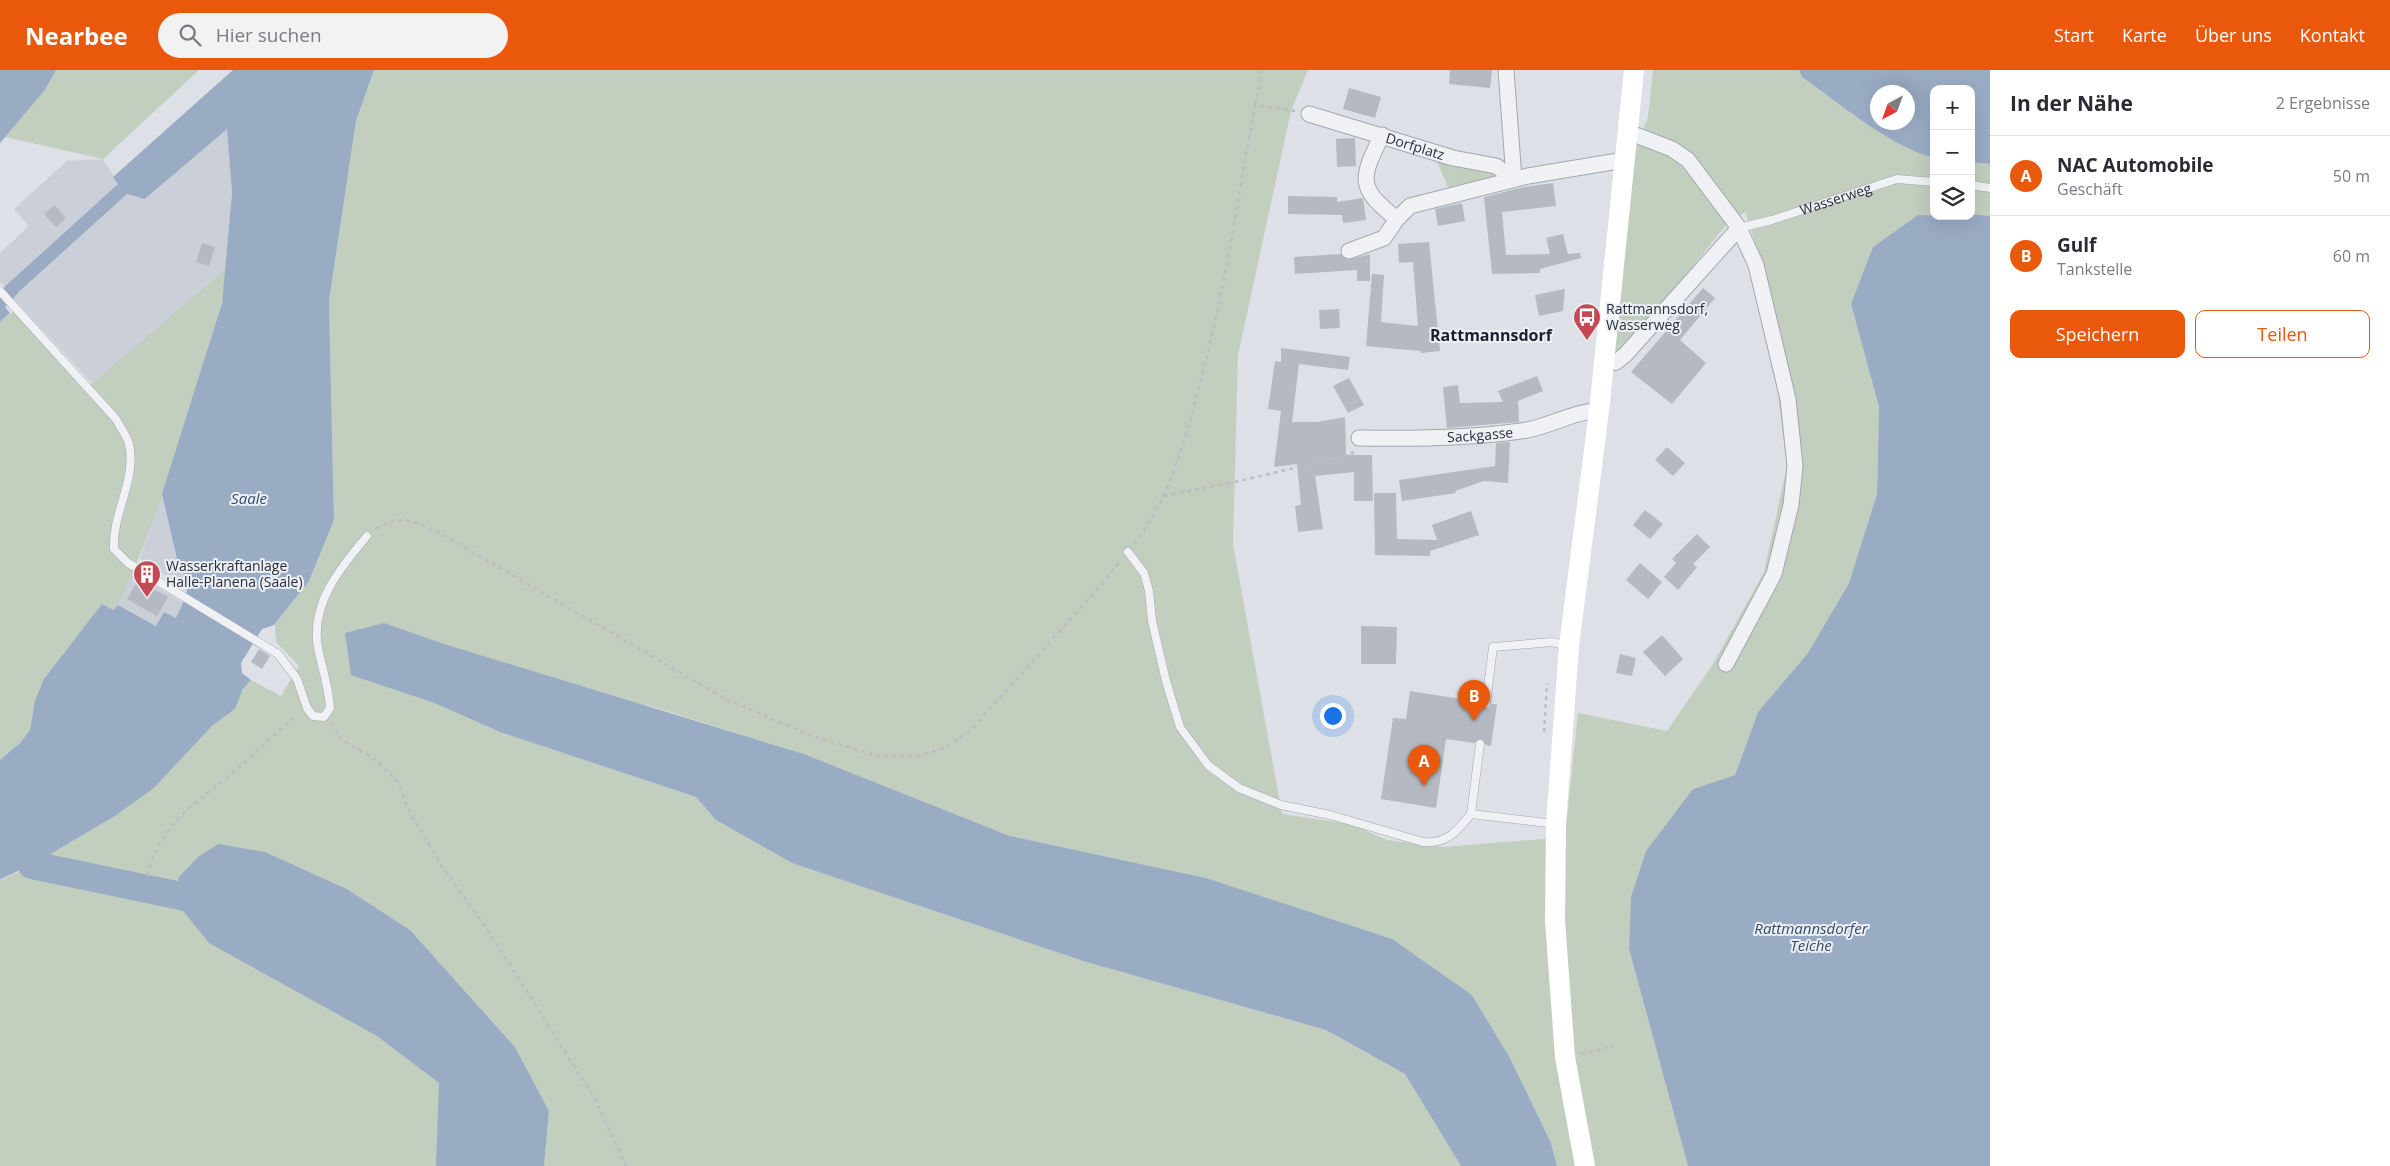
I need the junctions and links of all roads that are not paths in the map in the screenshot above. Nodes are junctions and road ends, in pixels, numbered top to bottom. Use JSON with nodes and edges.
{"nodes":[{"id":1,"x":1506,"y":70,"type":"edge"},
{"id":2,"x":1634,"y":70,"type":"edge"},
{"id":3,"x":1308,"y":114,"type":"road end"},
{"id":4,"x":1628,"y":132,"type":"junction"},
{"id":5,"x":1382,"y":135,"type":"junction"},
{"id":6,"x":1624,"y":160,"type":"junction"},
{"id":7,"x":1514,"y":179,"type":"junction"},
{"id":8,"x":1930,"y":182,"type":"edge"},
{"id":9,"x":1975,"y":186,"type":"edge"},
{"id":10,"x":1990,"y":188,"type":"edge"},
{"id":11,"x":1397,"y":219,"type":"junction"},
{"id":12,"x":1739,"y":228,"type":"junction"},
{"id":13,"x":1348,"y":251,"type":"dead end"},
{"id":14,"x":0,"y":291,"type":"edge"},
{"id":15,"x":1604,"y":364,"type":"junction"},
{"id":16,"x":1599,"y":412,"type":"junction"},
{"id":17,"x":1359,"y":438,"type":"road end"},
{"id":18,"x":367,"y":536,"type":"road end"},
{"id":19,"x":1128,"y":552,"type":"road end"},
{"id":20,"x":1569,"y":646,"type":"junction"},
{"id":21,"x":1726,"y":664,"type":"dead end"},
{"id":22,"x":1486,"y":703,"type":"dead end"},
{"id":23,"x":1480,"y":744,"type":"dead end"},
{"id":24,"x":1471,"y":814,"type":"junction"},
{"id":25,"x":1556,"y":824,"type":"junction"},
{"id":26,"x":1585,"y":1166,"type":"edge"}],
"edges":[{"from":1,"to":7,"type":"street"},
{"from":2,"to":4,"type":"main road"},
{"from":3,"to":5,"type":"street"},
{"from":4,"to":6,"type":"main road"},
{"from":4,"to":12,"type":"street"},
{"from":5,"to":7,"type":"street","name":"Dorfplatz"},
{"from":5,"to":11,"type":"street","name":"Dorfplatz"},
{"from":6,"to":7,"type":"street"},
{"from":6,"to":15,"type":"main road"},
{"from":7,"to":11,"type":"street"},
{"from":8,"to":12,"type":"lane","name":"Wasserweg"},
{"from":9,"to":10,"type":"lane"},
{"from":11,"to":13,"type":"street"},
{"from":12,"to":15,"type":"street"},
{"from":12,"to":21,"type":"street"},
{"from":14,"to":18,"type":"lane"},
{"from":15,"to":16,"type":"main road"},
{"from":16,"to":17,"type":"street","name":"Sackgasse"},
{"from":16,"to":20,"type":"main road"},
{"from":19,"to":24,"type":"lane"},
{"from":20,"to":22,"type":"lane"},
{"from":20,"to":25,"type":"main road"},
{"from":23,"to":24,"type":"lane"},
{"from":24,"to":25,"type":"lane"},
{"from":25,"to":26,"type":"main road"}]}
